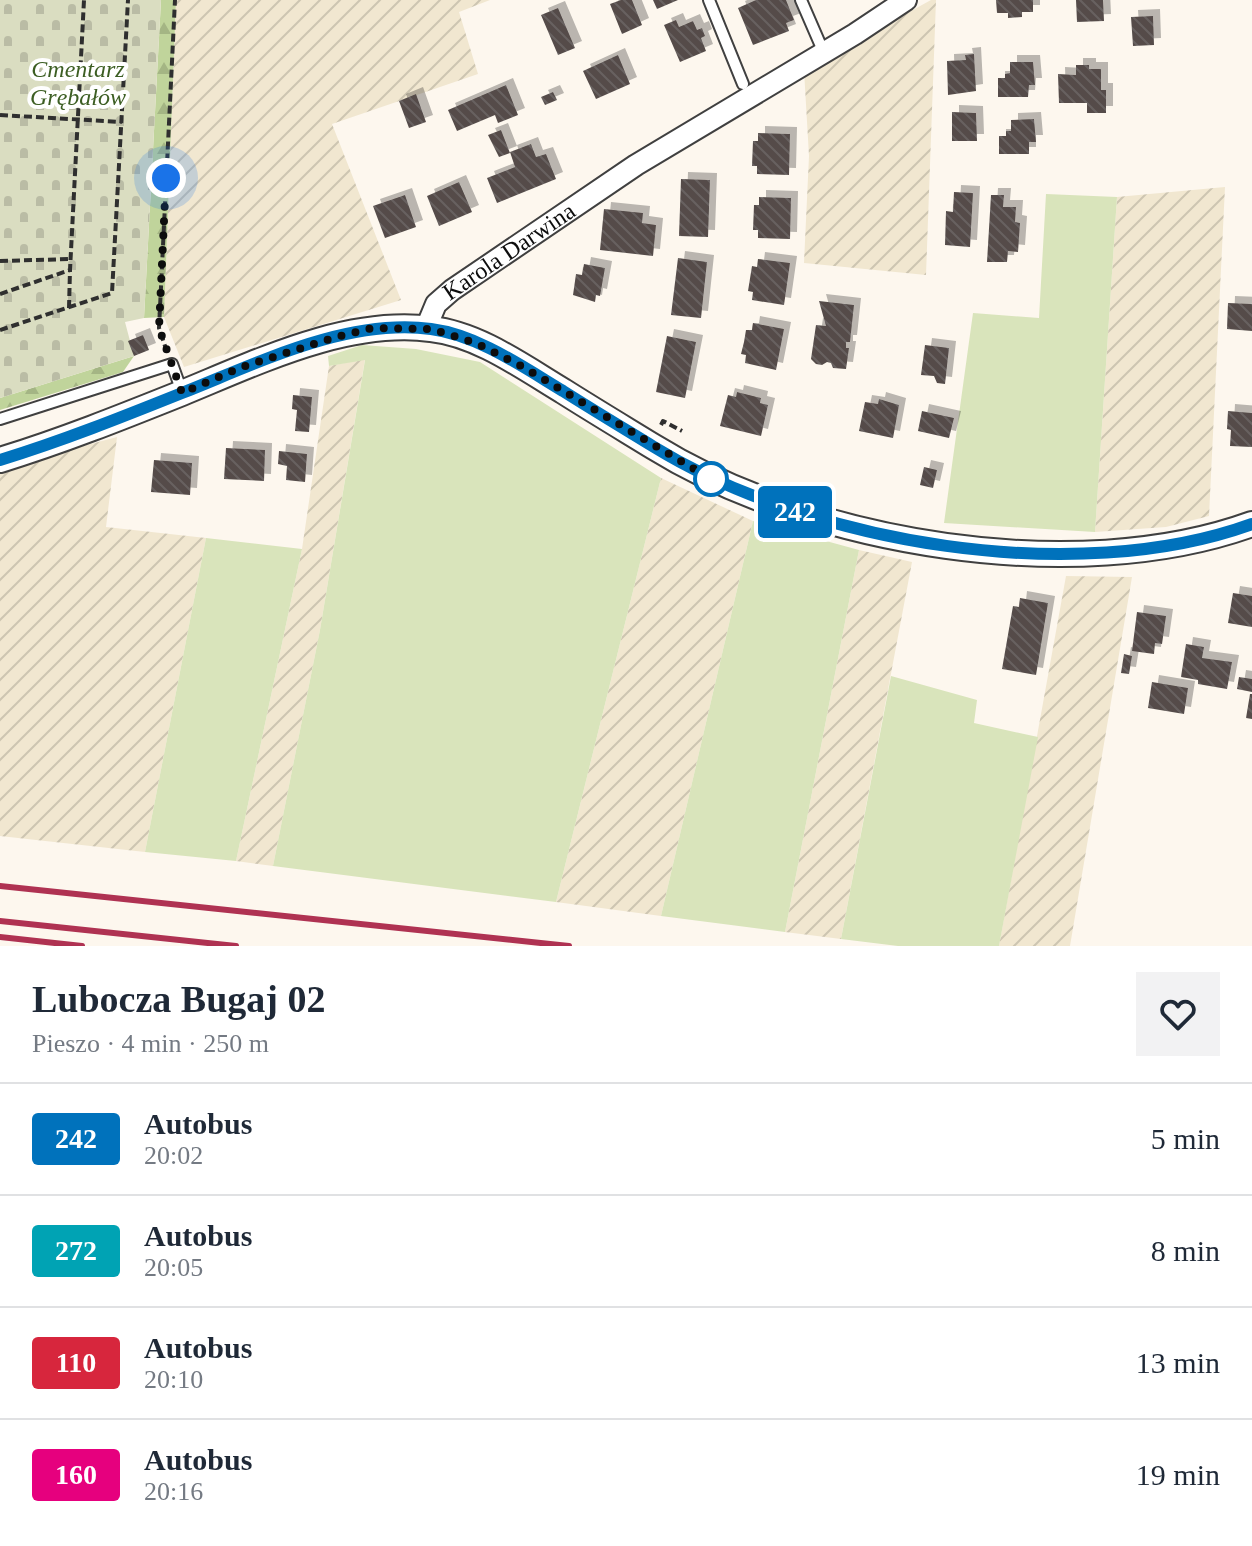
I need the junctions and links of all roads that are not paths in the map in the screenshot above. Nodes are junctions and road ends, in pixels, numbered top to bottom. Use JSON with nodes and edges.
{"nodes":[{"id":1,"x":709,"y":0,"type":"edge"},
{"id":2,"x":801,"y":0,"type":"edge"},
{"id":3,"x":906,"y":0,"type":"edge"},
{"id":4,"x":824,"y":53,"type":"junction"},
{"id":5,"x":743,"y":84,"type":"dead end"},
{"id":6,"x":426,"y":328,"type":"junction"},
{"id":7,"x":182,"y":393,"type":"junction"},
{"id":8,"x":0,"y":419,"type":"edge"},
{"id":9,"x":0,"y":460,"type":"edge"},
{"id":10,"x":1252,"y":524,"type":"edge"}],
"edges":[{"from":1,"to":5,"type":"lane"},
{"from":2,"to":4,"type":"lane"},
{"from":3,"to":4,"type":"street","name":"Karola Darwina"},
{"from":4,"to":6,"type":"street","name":"Karola Darwina"},
{"from":6,"to":7,"type":"street","name":"Karola Darwina"},
{"from":6,"to":10,"type":"street"},
{"from":7,"to":8,"type":"lane"},
{"from":7,"to":9,"type":"street","name":"Karola Darwina"}]}
